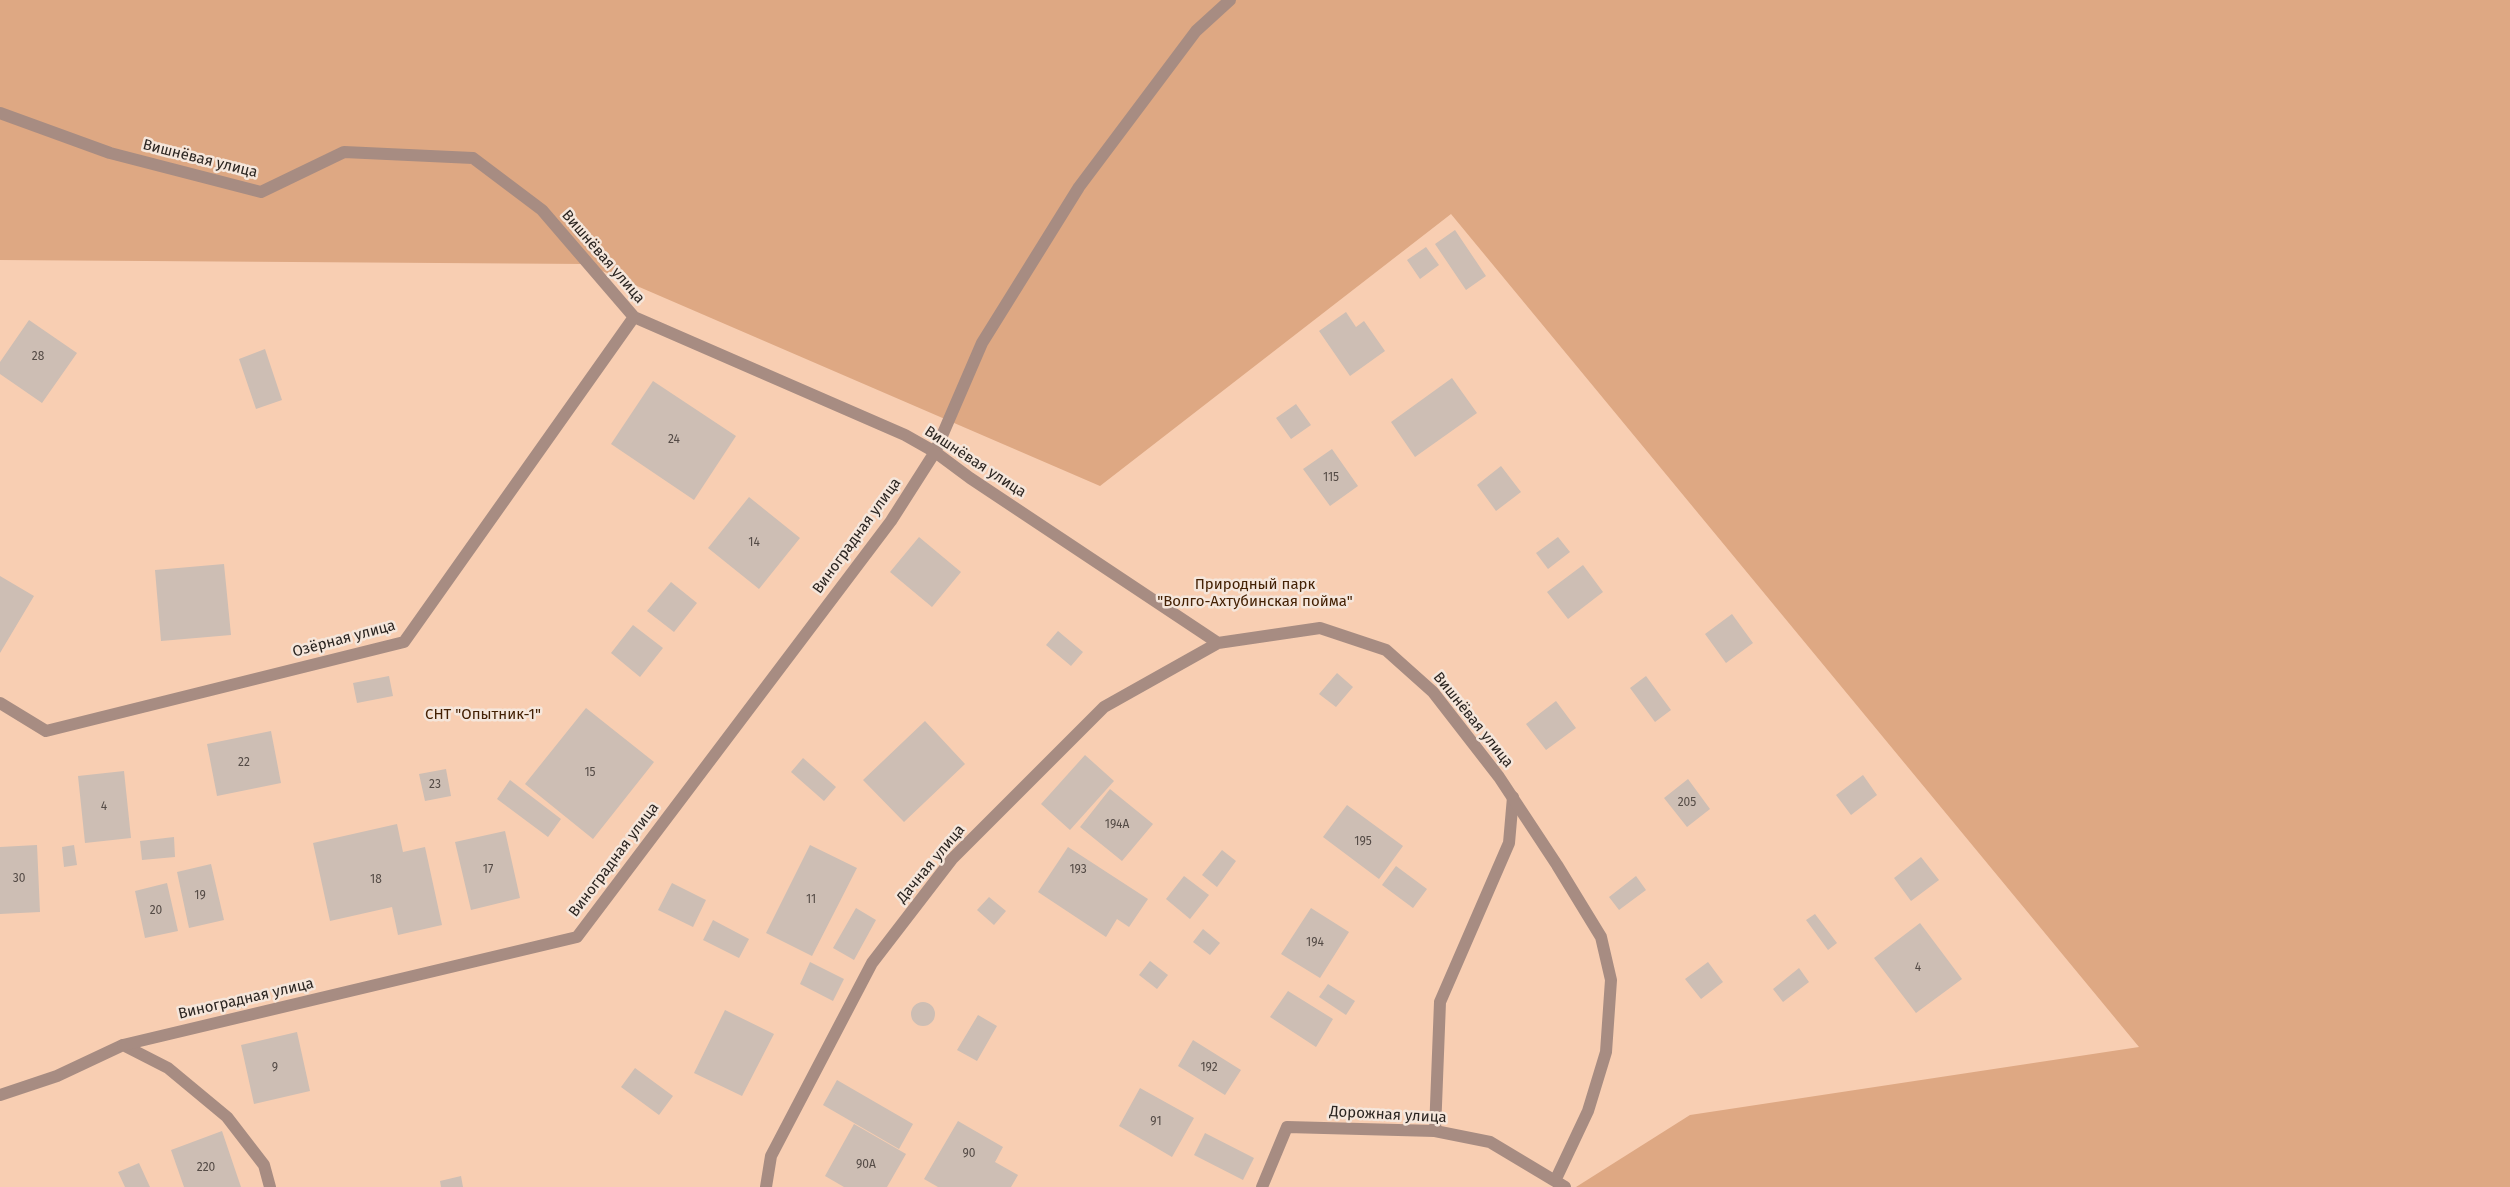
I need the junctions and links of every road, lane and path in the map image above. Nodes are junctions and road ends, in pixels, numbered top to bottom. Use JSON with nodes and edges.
{"nodes":[{"id":1,"x":1230,"y":0,"type":"edge"},
{"id":2,"x":0,"y":113,"type":"edge"},
{"id":3,"x":634,"y":317,"type":"junction"},
{"id":4,"x":935,"y":452,"type":"junction"},
{"id":5,"x":1218,"y":642,"type":"junction"},
{"id":6,"x":0,"y":703,"type":"edge"},
{"id":7,"x":1513,"y":797,"type":"junction"},
{"id":8,"x":123,"y":1045,"type":"junction"},
{"id":9,"x":0,"y":1095,"type":"edge"},
{"id":10,"x":1435,"y":1131,"type":"junction"},
{"id":11,"x":1560,"y":1184,"type":"edge"},
{"id":12,"x":270,"y":1187,"type":"edge"},
{"id":13,"x":766,"y":1187,"type":"edge"},
{"id":14,"x":1262,"y":1187,"type":"edge"}],
"edges":[{"from":1,"to":4,"type":"street","name":"Виноградная улица"},
{"from":2,"to":3,"type":"street","name":"Вишнёвая улица"},
{"from":3,"to":4,"type":"street","name":"Вишнёвая улица"},
{"from":3,"to":6,"type":"street","name":"Озёрная улица"},
{"from":4,"to":5,"type":"street","name":"Вишнёвая улица"},
{"from":4,"to":8,"type":"street","name":"Виноградная улица"},
{"from":5,"to":7,"type":"street","name":"Вишнёвая улица"},
{"from":5,"to":13,"type":"street","name":"Дачная улица"},
{"from":7,"to":10,"type":"street"},
{"from":7,"to":11,"type":"street","name":"Вишнёвая улица"},
{"from":8,"to":9,"type":"street","name":"Виноградная улица"},
{"from":8,"to":12,"type":"street"},
{"from":10,"to":11,"type":"street","name":"Дорожная улица"},
{"from":10,"to":14,"type":"street","name":"Дорожная улица"}]}
